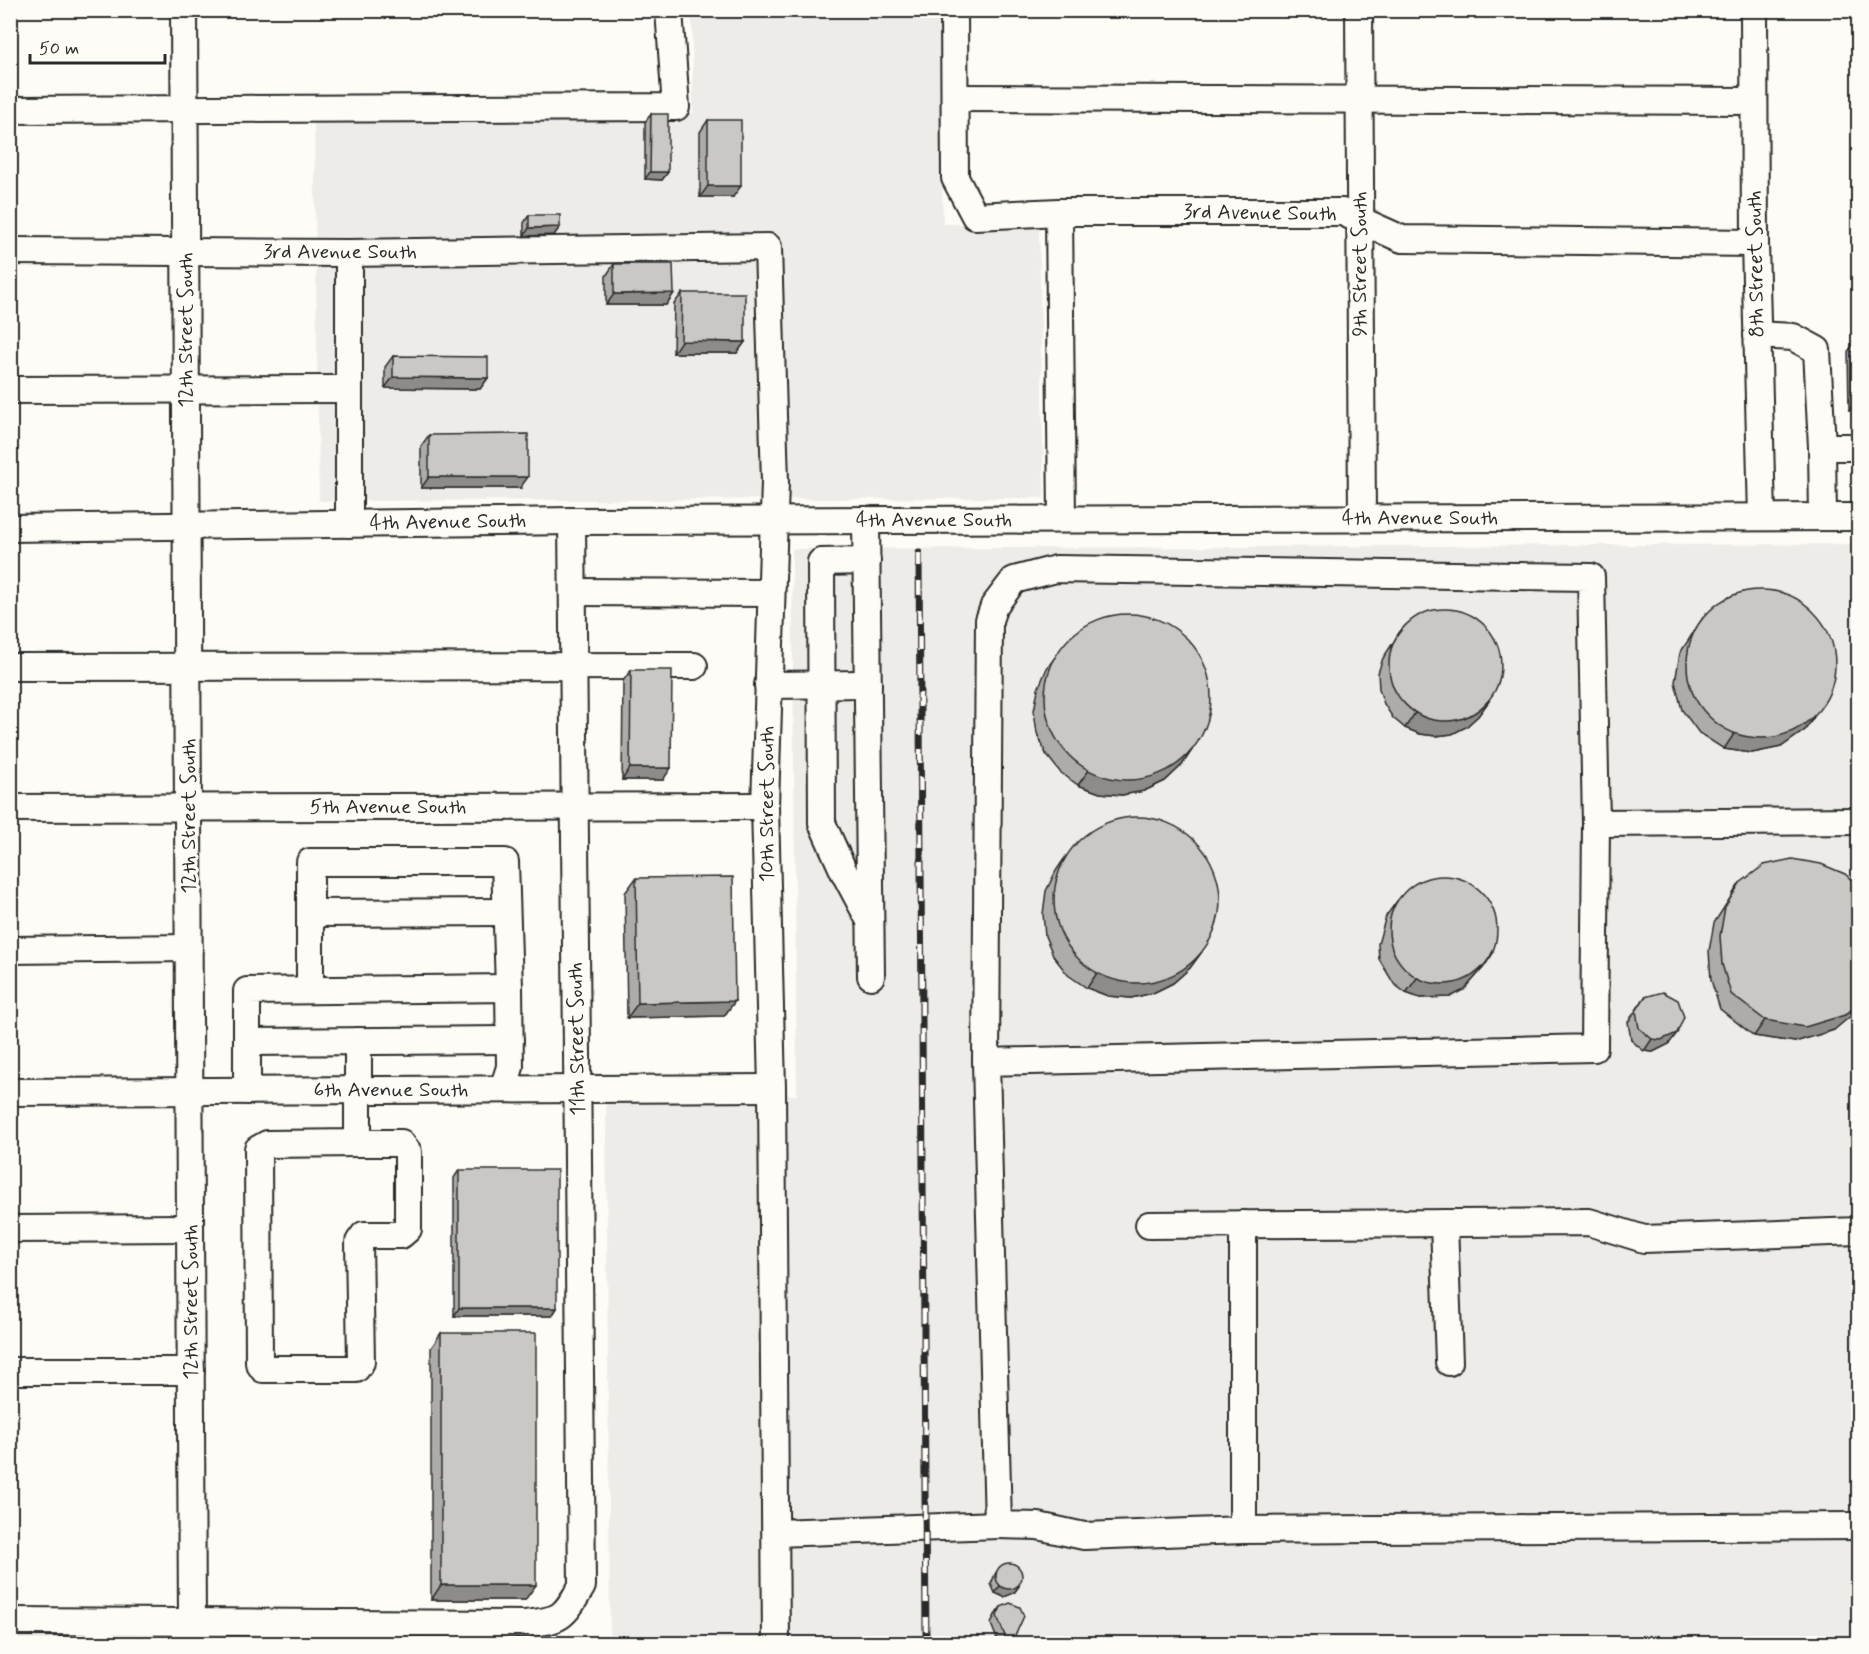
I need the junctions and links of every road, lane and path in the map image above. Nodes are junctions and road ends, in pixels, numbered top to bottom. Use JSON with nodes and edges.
{"nodes":[{"id":1,"x":184,"y":10,"type":"edge"},
{"id":2,"x":669,"y":10,"type":"edge"},
{"id":3,"x":954,"y":10,"type":"edge"},
{"id":4,"x":1359,"y":10,"type":"edge"},
{"id":5,"x":1754,"y":10,"type":"edge"},
{"id":6,"x":955,"y":98,"type":"junction"},
{"id":7,"x":1359,"y":99,"type":"junction"},
{"id":8,"x":1754,"y":101,"type":"junction"},
{"id":9,"x":185,"y":109,"type":"junction"},
{"id":10,"x":10,"y":110,"type":"edge"},
{"id":11,"x":1059,"y":212,"type":"junction"},
{"id":12,"x":1360,"y":221,"type":"junction"},
{"id":13,"x":1755,"y":243,"type":"junction"},
{"id":14,"x":186,"y":250,"type":"junction"},
{"id":15,"x":10,"y":251,"type":"edge"},
{"id":16,"x":349,"y":253,"type":"junction"},
{"id":17,"x":1757,"y":335,"type":"junction"},
{"id":18,"x":349,"y":389,"type":"junction"},
{"id":19,"x":10,"y":390,"type":"edge"},
{"id":20,"x":187,"y":390,"type":"junction"},
{"id":21,"x":1822,"y":447,"type":"junction"},
{"id":22,"x":1858,"y":447,"type":"edge"},
{"id":23,"x":1762,"y":517,"type":"junction"},
{"id":24,"x":1823,"y":517,"type":"junction"},
{"id":25,"x":1858,"y":517,"type":"edge"},
{"id":26,"x":1062,"y":519,"type":"junction"},
{"id":27,"x":1362,"y":519,"type":"junction"},
{"id":28,"x":772,"y":520,"type":"junction"},
{"id":29,"x":866,"y":520,"type":"junction"},
{"id":30,"x":572,"y":521,"type":"junction"},
{"id":31,"x":349,"y":524,"type":"junction"},
{"id":32,"x":187,"y":526,"type":"junction"},
{"id":33,"x":10,"y":528,"type":"edge"},
{"id":34,"x":867,"y":561,"type":"junction"},
{"id":35,"x":573,"y":592,"type":"junction"},
{"id":36,"x":770,"y":593,"type":"junction"},
{"id":37,"x":573,"y":666,"type":"junction"},
{"id":38,"x":694,"y":666,"type":"dead end"},
{"id":39,"x":10,"y":667,"type":"edge"},
{"id":40,"x":188,"y":667,"type":"junction"},
{"id":41,"x":822,"y":684,"type":"junction"},
{"id":42,"x":868,"y":684,"type":"junction"},
{"id":43,"x":768,"y":685,"type":"junction"},
{"id":44,"x":575,"y":806,"type":"junction"},
{"id":45,"x":765,"y":806,"type":"junction"},
{"id":46,"x":189,"y":807,"type":"junction"},
{"id":47,"x":10,"y":808,"type":"edge"},
{"id":48,"x":1858,"y":821,"type":"edge"},
{"id":49,"x":1596,"y":823,"type":"junction"},
{"id":50,"x":506,"y":912,"type":"junction"},
{"id":51,"x":310,"y":913,"type":"junction"},
{"id":52,"x":871,"y":923,"type":"junction"},
{"id":53,"x":189,"y":948,"type":"junction"},
{"id":54,"x":10,"y":950,"type":"edge"},
{"id":55,"x":871,"y":976,"type":"dead end"},
{"id":56,"x":509,"y":988,"type":"junction"},
{"id":57,"x":310,"y":990,"type":"junction"},
{"id":58,"x":510,"y":1040,"type":"junction"},
{"id":59,"x":358,"y":1041,"type":"junction"},
{"id":60,"x":247,"y":1042,"type":"junction"},
{"id":61,"x":986,"y":1062,"type":"junction"},
{"id":62,"x":772,"y":1088,"type":"junction"},
{"id":63,"x":503,"y":1089,"type":"junction"},
{"id":64,"x":577,"y":1089,"type":"junction"},
{"id":65,"x":357,"y":1090,"type":"junction"},
{"id":66,"x":190,"y":1091,"type":"junction"},
{"id":67,"x":247,"y":1091,"type":"junction"},
{"id":68,"x":10,"y":1092,"type":"edge"},
{"id":69,"x":358,"y":1143,"type":"junction"},
{"id":70,"x":1444,"y":1223,"type":"junction"},
{"id":71,"x":1243,"y":1224,"type":"junction"},
{"id":72,"x":1149,"y":1225,"type":"dead end"},
{"id":73,"x":190,"y":1228,"type":"junction"},
{"id":74,"x":10,"y":1229,"type":"edge"},
{"id":75,"x":1858,"y":1231,"type":"edge"},
{"id":76,"x":1449,"y":1362,"type":"dead end"},
{"id":77,"x":10,"y":1371,"type":"edge"},
{"id":78,"x":191,"y":1371,"type":"junction"},
{"id":79,"x":998,"y":1525,"type":"junction"},
{"id":80,"x":1858,"y":1526,"type":"edge"},
{"id":81,"x":1243,"y":1530,"type":"junction"},
{"id":82,"x":776,"y":1533,"type":"junction"},
{"id":83,"x":10,"y":1621,"type":"edge"},
{"id":84,"x":192,"y":1622,"type":"junction"},
{"id":85,"x":414,"y":1634,"type":"edge"},
{"id":86,"x":776,"y":1644,"type":"edge"}],
"edges":[{"from":1,"to":9,"type":"street","name":"12th Street South"},
{"from":2,"to":9,"type":"street"},
{"from":3,"to":6,"type":"street"},
{"from":4,"to":7,"type":"street","name":"9th Street South"},
{"from":5,"to":8,"type":"street","name":"8th Street South"},
{"from":6,"to":7,"type":"street"},
{"from":6,"to":11,"type":"street","name":"3rd Avenue South"},
{"from":7,"to":8,"type":"street"},
{"from":7,"to":12,"type":"street","name":"9th Street South"},
{"from":8,"to":13,"type":"street","name":"8th Street South"},
{"from":9,"to":10,"type":"street"},
{"from":9,"to":14,"type":"street","name":"12th Street South"},
{"from":11,"to":12,"type":"street","name":"3rd Avenue South"},
{"from":11,"to":26,"type":"street"},
{"from":12,"to":13,"type":"street","name":"3rd Avenue South"},
{"from":12,"to":27,"type":"street","name":"9th Street South"},
{"from":13,"to":17,"type":"street","name":"8th Street South"},
{"from":14,"to":15,"type":"street","name":"3rd Avenue South"},
{"from":14,"to":16,"type":"street","name":"3rd Avenue South"},
{"from":14,"to":20,"type":"street","name":"12th Street South"},
{"from":16,"to":18,"type":"street"},
{"from":16,"to":28,"type":"street","name":"3rd Avenue South"},
{"from":17,"to":21,"type":"street"},
{"from":17,"to":23,"type":"street","name":"8th Street South"},
{"from":18,"to":20,"type":"street"},
{"from":18,"to":31,"type":"street"},
{"from":19,"to":20,"type":"street"},
{"from":20,"to":32,"type":"street","name":"12th Street South"},
{"from":21,"to":22,"type":"street"},
{"from":21,"to":24,"type":"street"},
{"from":23,"to":24,"type":"street","name":"4th Avenue South"},
{"from":23,"to":27,"type":"street","name":"4th Avenue South"},
{"from":24,"to":25,"type":"street","name":"4th Avenue South"},
{"from":26,"to":27,"type":"street","name":"4th Avenue South"},
{"from":26,"to":29,"type":"street","name":"4th Avenue South"},
{"from":28,"to":29,"type":"street","name":"4th Avenue South"},
{"from":28,"to":30,"type":"street","name":"4th Avenue South"},
{"from":28,"to":36,"type":"street","name":"10th Street South"},
{"from":29,"to":34,"type":"street"},
{"from":30,"to":31,"type":"street","name":"4th Avenue South"},
{"from":30,"to":35,"type":"street","name":"11th Street South"},
{"from":31,"to":32,"type":"street","name":"4th Avenue South"},
{"from":32,"to":33,"type":"street","name":"4th Avenue South"},
{"from":32,"to":40,"type":"street","name":"12th Street South"},
{"from":34,"to":41,"type":"street"},
{"from":34,"to":42,"type":"street"},
{"from":35,"to":36,"type":"street"},
{"from":35,"to":37,"type":"street","name":"11th Street South"},
{"from":36,"to":43,"type":"street","name":"10th Street South"},
{"from":37,"to":38,"type":"street"},
{"from":37,"to":40,"type":"street"},
{"from":37,"to":44,"type":"street","name":"11th Street South"},
{"from":39,"to":40,"type":"street"},
{"from":40,"to":46,"type":"street","name":"12th Street South"},
{"from":41,"to":42,"type":"street"},
{"from":41,"to":43,"type":"street"},
{"from":41,"to":52,"type":"street"},
{"from":42,"to":52,"type":"street"},
{"from":43,"to":45,"type":"street","name":"10th Street South"},
{"from":44,"to":45,"type":"street","name":"5th Avenue South"},
{"from":44,"to":46,"type":"street","name":"5th Avenue South"},
{"from":44,"to":64,"type":"street","name":"11th Street South"},
{"from":45,"to":62,"type":"street","name":"10th Street South"},
{"from":46,"to":47,"type":"street","name":"5th Avenue South"},
{"from":46,"to":53,"type":"street","name":"12th Street South"},
{"from":48,"to":49,"type":"street"},
{"from":49,"to":61,"type":"street"},
{"from":49,"to":61,"type":"street"},
{"from":50,"to":51,"type":"street"},
{"from":50,"to":51,"type":"street"},
{"from":50,"to":56,"type":"street"},
{"from":51,"to":57,"type":"street"},
{"from":52,"to":55,"type":"street"},
{"from":53,"to":54,"type":"street"},
{"from":53,"to":66,"type":"street","name":"12th Street South"},
{"from":56,"to":57,"type":"street"},
{"from":56,"to":58,"type":"street"},
{"from":57,"to":60,"type":"street"},
{"from":58,"to":59,"type":"street"},
{"from":58,"to":63,"type":"street"},
{"from":59,"to":60,"type":"street"},
{"from":59,"to":65,"type":"street"},
{"from":60,"to":67,"type":"street"},
{"from":61,"to":79,"type":"street"},
{"from":62,"to":64,"type":"street","name":"6th Avenue South"},
{"from":62,"to":82,"type":"street","name":"10th Street South"},
{"from":63,"to":64,"type":"street","name":"6th Avenue South"},
{"from":63,"to":65,"type":"street","name":"6th Avenue South"},
{"from":64,"to":85,"type":"street","name":"11th Street South"},
{"from":65,"to":67,"type":"street","name":"6th Avenue South"},
{"from":65,"to":69,"type":"street"},
{"from":66,"to":67,"type":"street","name":"6th Avenue South"},
{"from":66,"to":68,"type":"street","name":"6th Avenue South"},
{"from":66,"to":73,"type":"street","name":"12th Street South"},
{"from":69,"to":69,"type":"street"},
{"from":70,"to":71,"type":"street"},
{"from":70,"to":75,"type":"street"},
{"from":70,"to":76,"type":"street"},
{"from":71,"to":72,"type":"street"},
{"from":71,"to":81,"type":"street"},
{"from":73,"to":74,"type":"street"},
{"from":73,"to":78,"type":"street","name":"12th Street South"},
{"from":77,"to":78,"type":"street"},
{"from":78,"to":84,"type":"street","name":"12th Street South"},
{"from":79,"to":81,"type":"street"},
{"from":79,"to":82,"type":"street"},
{"from":80,"to":81,"type":"street"},
{"from":82,"to":86,"type":"street","name":"10th Street South"},
{"from":83,"to":84,"type":"street"},
{"from":84,"to":85,"type":"street"}]}
